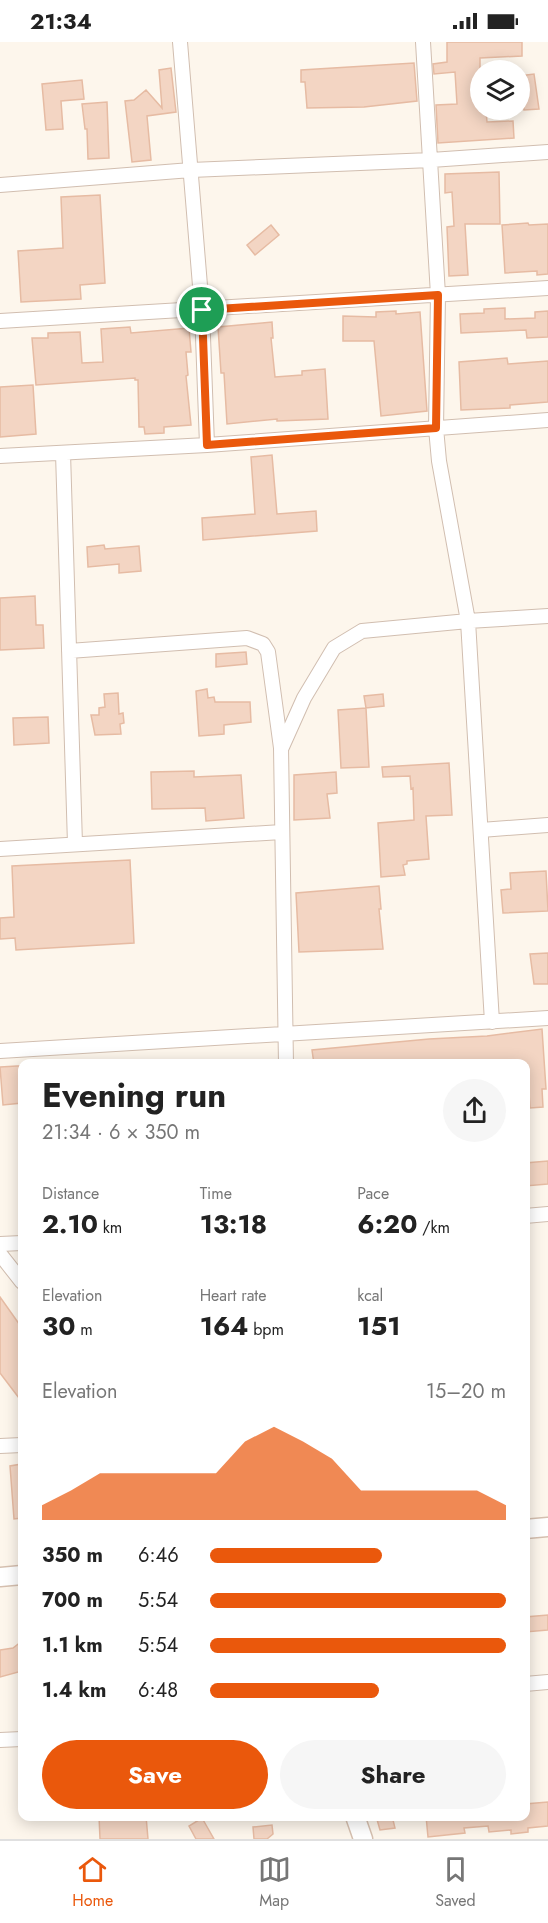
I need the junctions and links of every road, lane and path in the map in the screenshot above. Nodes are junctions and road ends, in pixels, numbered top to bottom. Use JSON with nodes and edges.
{"nodes":[{"id":1,"x":180,"y":42,"type":"edge"},
{"id":2,"x":423,"y":42,"type":"edge"},
{"id":3,"x":548,"y":152,"type":"edge"},
{"id":4,"x":431,"y":160,"type":"junction"},
{"id":5,"x":191,"y":170,"type":"junction"},
{"id":6,"x":0,"y":186,"type":"edge"},
{"id":7,"x":548,"y":288,"type":"edge"},
{"id":8,"x":438,"y":295,"type":"junction"},
{"id":9,"x":202,"y":310,"type":"junction"},
{"id":10,"x":0,"y":321,"type":"edge"},
{"id":11,"x":548,"y":420,"type":"edge"},
{"id":12,"x":436,"y":428,"type":"junction"},
{"id":13,"x":207,"y":445,"type":"junction"},
{"id":14,"x":63,"y":453,"type":"junction"},
{"id":15,"x":0,"y":456,"type":"edge"},
{"id":16,"x":548,"y":616,"type":"edge"},
{"id":17,"x":468,"y":621,"type":"junction"},
{"id":18,"x":69,"y":651,"type":"junction"},
{"id":19,"x":281,"y":748,"type":"junction"},
{"id":20,"x":548,"y":825,"type":"edge"},
{"id":21,"x":481,"y":830,"type":"junction"},
{"id":22,"x":282,"y":832,"type":"junction"},
{"id":23,"x":75,"y":844,"type":"junction"},
{"id":24,"x":0,"y":849,"type":"edge"},
{"id":25,"x":548,"y":1018,"type":"edge"},
{"id":26,"x":492,"y":1022,"type":"junction"},
{"id":27,"x":285,"y":1034,"type":"junction"},
{"id":28,"x":0,"y":1051,"type":"edge"},
{"id":29,"x":286,"y":1059,"type":"edge"},
{"id":30,"x":548,"y":1214,"type":"edge"},
{"id":31,"x":530,"y":1216,"type":"edge"},
{"id":32,"x":18,"y":1243,"type":"edge"},
{"id":33,"x":0,"y":1244,"type":"edge"},
{"id":34,"x":0,"y":1254,"type":"edge"},
{"id":35,"x":18,"y":1277,"type":"edge"},
{"id":36,"x":18,"y":1445,"type":"edge"},
{"id":37,"x":0,"y":1446,"type":"edge"},
{"id":38,"x":548,"y":1527,"type":"edge"},
{"id":39,"x":530,"y":1529,"type":"edge"},
{"id":40,"x":18,"y":1575,"type":"edge"},
{"id":41,"x":0,"y":1577,"type":"edge"},
{"id":42,"x":548,"y":1682,"type":"edge"},
{"id":43,"x":530,"y":1684,"type":"edge"},
{"id":44,"x":18,"y":1739,"type":"edge"},
{"id":45,"x":0,"y":1740,"type":"edge"},
{"id":46,"x":357,"y":1821,"type":"edge"},
{"id":47,"x":363,"y":1839,"type":"edge"}],
"edges":[{"from":1,"to":5,"type":"street"},
{"from":2,"to":4,"type":"street"},
{"from":3,"to":4,"type":"street"},
{"from":4,"to":5,"type":"street"},
{"from":4,"to":8,"type":"street"},
{"from":5,"to":6,"type":"street"},
{"from":5,"to":9,"type":"street"},
{"from":7,"to":8,"type":"street"},
{"from":8,"to":9,"type":"street"},
{"from":8,"to":12,"type":"street"},
{"from":9,"to":10,"type":"street"},
{"from":9,"to":13,"type":"street"},
{"from":11,"to":12,"type":"street"},
{"from":12,"to":13,"type":"street"},
{"from":12,"to":17,"type":"street"},
{"from":13,"to":14,"type":"street"},
{"from":14,"to":15,"type":"street"},
{"from":14,"to":18,"type":"street"},
{"from":16,"to":17,"type":"street"},
{"from":17,"to":19,"type":"street"},
{"from":17,"to":21,"type":"street"},
{"from":18,"to":19,"type":"street"},
{"from":18,"to":23,"type":"street"},
{"from":19,"to":22,"type":"street"},
{"from":20,"to":21,"type":"street"},
{"from":21,"to":26,"type":"street"},
{"from":22,"to":23,"type":"street"},
{"from":22,"to":27,"type":"street"},
{"from":23,"to":24,"type":"street"},
{"from":25,"to":26,"type":"street"},
{"from":26,"to":27,"type":"street"},
{"from":27,"to":28,"type":"street"},
{"from":27,"to":29,"type":"street"},
{"from":30,"to":31,"type":"street"},
{"from":32,"to":33,"type":"street"},
{"from":34,"to":35,"type":"street"},
{"from":36,"to":37,"type":"street"},
{"from":38,"to":39,"type":"main road"},
{"from":40,"to":41,"type":"main road"},
{"from":42,"to":43,"type":"street"},
{"from":44,"to":45,"type":"street"},
{"from":46,"to":47,"type":"main road"}]}
